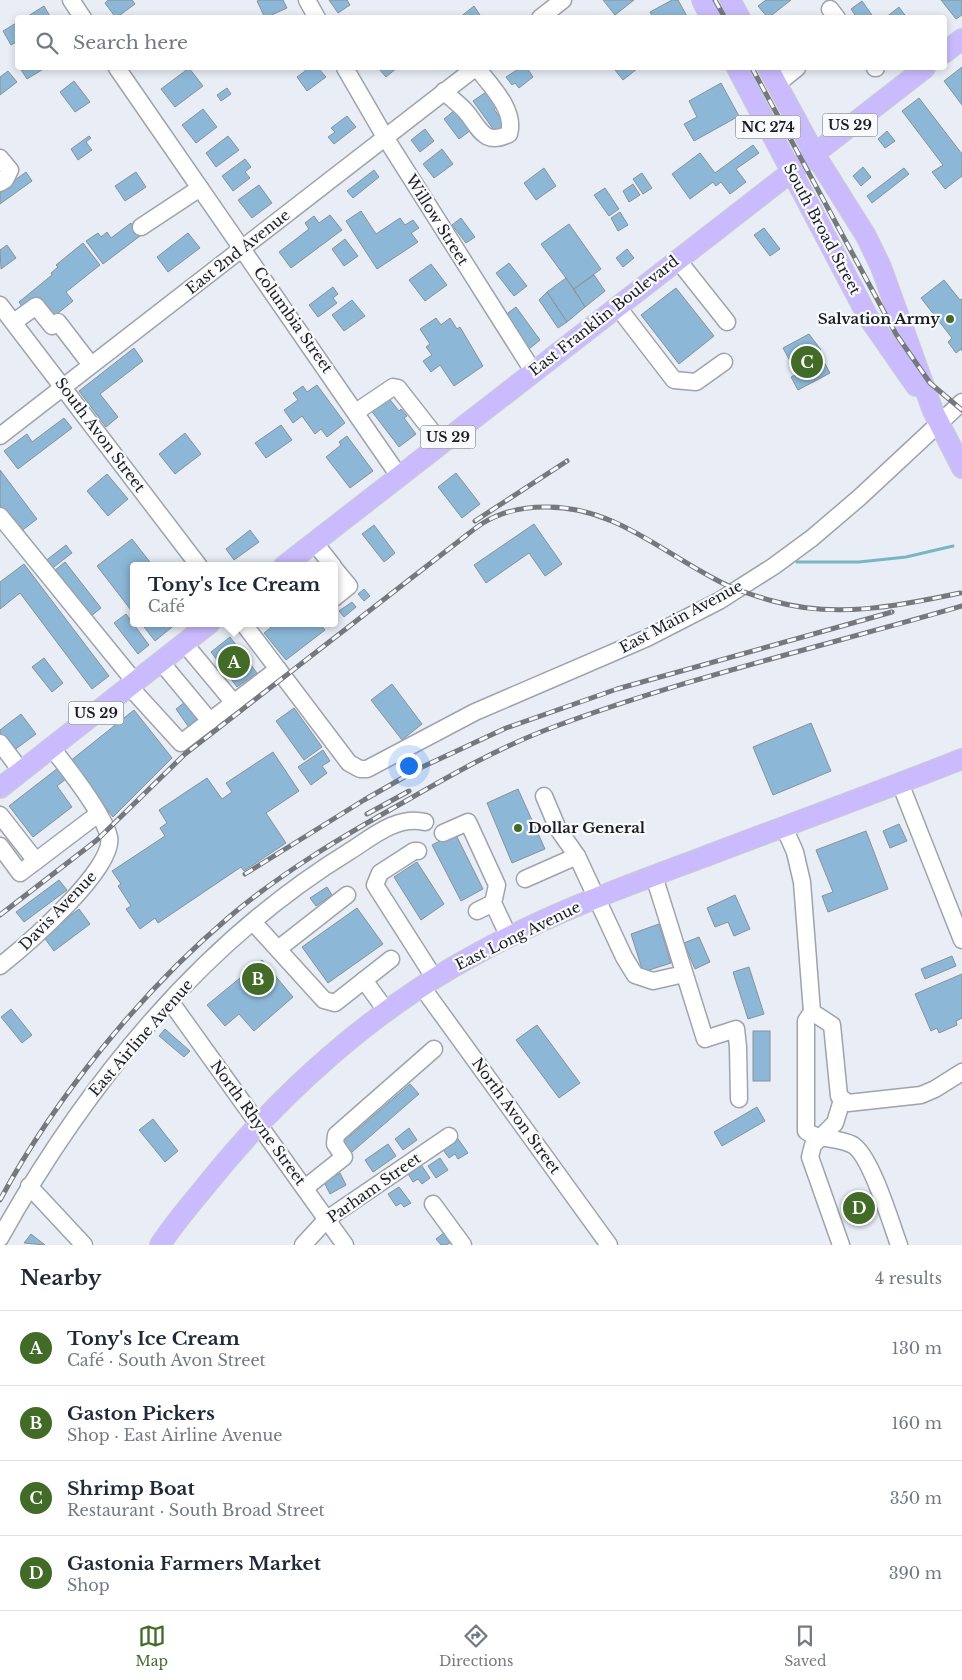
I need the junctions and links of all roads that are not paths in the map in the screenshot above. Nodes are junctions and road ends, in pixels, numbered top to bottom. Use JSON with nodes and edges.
{"nodes":[{"id":1,"x":71,"y":0,"type":"edge"},
{"id":2,"x":307,"y":0,"type":"edge"},
{"id":3,"x":563,"y":0,"type":"edge"},
{"id":4,"x":702,"y":0,"type":"edge"},
{"id":5,"x":730,"y":0,"type":"edge"},
{"id":6,"x":81,"y":15,"type":"edge"},
{"id":7,"x":315,"y":15,"type":"edge"},
{"id":8,"x":544,"y":15,"type":"edge"},
{"id":9,"x":710,"y":15,"type":"edge"},
{"id":10,"x":738,"y":15,"type":"edge"},
{"id":11,"x":962,"y":39,"type":"edge"},
{"id":12,"x":947,"y":51,"type":"edge"},
{"id":13,"x":118,"y":70,"type":"edge"},
{"id":14,"x":346,"y":70,"type":"edge"},
{"id":15,"x":473,"y":70,"type":"edge"},
{"id":16,"x":477,"y":70,"type":"edge"},
{"id":17,"x":738,"y":70,"type":"edge"},
{"id":18,"x":791,"y":70,"type":"edge"},
{"id":19,"x":916,"y":70,"type":"edge"},
{"id":20,"x":772,"y":76,"type":"edge"},
{"id":21,"x":444,"y":91,"type":"junction"},
{"id":22,"x":385,"y":137,"type":"junction"},
{"id":23,"x":814,"y":153,"type":"junction"},
{"id":24,"x":0,"y":158,"type":"edge"},
{"id":25,"x":791,"y":171,"type":"junction"},
{"id":26,"x":0,"y":184,"type":"edge"},
{"id":27,"x":200,"y":188,"type":"junction"},
{"id":28,"x":141,"y":228,"type":"dead end"},
{"id":29,"x":242,"y":249,"type":"junction"},
{"id":30,"x":677,"y":259,"type":"junction"},
{"id":31,"x":0,"y":305,"type":"edge"},
{"id":32,"x":617,"y":306,"type":"junction"},
{"id":33,"x":14,"y":322,"type":"junction"},
{"id":34,"x":727,"y":322,"type":"dead end"},
{"id":35,"x":724,"y":362,"type":"dead end"},
{"id":36,"x":91,"y":365,"type":"junction"},
{"id":37,"x":533,"y":371,"type":"junction"},
{"id":38,"x":63,"y":387,"type":"junction"},
{"id":39,"x":962,"y":402,"type":"edge"},
{"id":40,"x":356,"y":412,"type":"junction"},
{"id":41,"x":936,"y":416,"type":"junction"},
{"id":42,"x":0,"y":436,"type":"edge"},
{"id":43,"x":441,"y":443,"type":"junction"},
{"id":44,"x":962,"y":468,"type":"edge"},
{"id":45,"x":399,"y":476,"type":"junction"},
{"id":46,"x":0,"y":516,"type":"edge"},
{"id":47,"x":314,"y":542,"type":"junction"},
{"id":48,"x":196,"y":562,"type":"edge"},
{"id":49,"x":291,"y":562,"type":"edge"},
{"id":50,"x":329,"y":562,"type":"edge"},
{"id":51,"x":338,"y":573,"type":"edge"},
{"id":52,"x":338,"y":595,"type":"edge"},
{"id":53,"x":205,"y":627,"type":"edge"},
{"id":54,"x":248,"y":627,"type":"edge"},
{"id":55,"x":184,"y":643,"type":"junction"},
{"id":56,"x":161,"y":662,"type":"junction"},
{"id":57,"x":278,"y":670,"type":"junction"},
{"id":58,"x":132,"y":684,"type":"junction"},
{"id":59,"x":234,"y":703,"type":"junction"},
{"id":60,"x":210,"y":720,"type":"junction"},
{"id":61,"x":0,"y":743,"type":"edge"},
{"id":62,"x":51,"y":748,"type":"junction"},
{"id":63,"x":962,"y":759,"type":"edge"},
{"id":64,"x":21,"y":771,"type":"junction"},
{"id":65,"x":900,"y":784,"type":"junction"},
{"id":66,"x":0,"y":788,"type":"edge"},
{"id":67,"x":544,"y":796,"type":"dead end"},
{"id":68,"x":98,"y":814,"type":"junction"},
{"id":69,"x":0,"y":815,"type":"edge"},
{"id":70,"x":425,"y":822,"type":"dead end"},
{"id":71,"x":784,"y":827,"type":"junction"},
{"id":72,"x":443,"y":833,"type":"dead end"},
{"id":73,"x":0,"y":846,"type":"edge"},
{"id":74,"x":418,"y":851,"type":"dead end"},
{"id":75,"x":577,"y":856,"type":"junction"},
{"id":76,"x":36,"y":861,"type":"junction"},
{"id":77,"x":654,"y":876,"type":"junction"},
{"id":78,"x":525,"y":879,"type":"dead end"},
{"id":79,"x":347,"y":896,"type":"dead end"},
{"id":80,"x":598,"y":897,"type":"junction"},
{"id":81,"x":493,"y":903,"type":"junction"},
{"id":82,"x":477,"y":911,"type":"dead end"},
{"id":83,"x":253,"y":922,"type":"junction"},
{"id":84,"x":509,"y":937,"type":"junction"},
{"id":85,"x":962,"y":940,"type":"edge"},
{"id":86,"x":278,"y":949,"type":"junction"},
{"id":87,"x":391,"y":959,"type":"dead end"},
{"id":88,"x":0,"y":966,"type":"edge"},
{"id":89,"x":684,"y":974,"type":"junction"},
{"id":90,"x":364,"y":980,"type":"junction"},
{"id":91,"x":429,"y":983,"type":"junction"},
{"id":92,"x":170,"y":1001,"type":"junction"},
{"id":93,"x":386,"y":1012,"type":"junction"},
{"id":94,"x":812,"y":1012,"type":"junction"},
{"id":95,"x":434,"y":1049,"type":"dead end"},
{"id":96,"x":962,"y":1072,"type":"edge"},
{"id":97,"x":739,"y":1099,"type":"dead end"},
{"id":98,"x":842,"y":1100,"type":"junction"},
{"id":99,"x":258,"y":1124,"type":"junction"},
{"id":100,"x":449,"y":1136,"type":"dead end"},
{"id":101,"x":824,"y":1136,"type":"junction"},
{"id":102,"x":29,"y":1186,"type":"junction"},
{"id":103,"x":305,"y":1188,"type":"junction"},
{"id":104,"x":433,"y":1204,"type":"dead end"},
{"id":105,"x":327,"y":1219,"type":"junction"},
{"id":106,"x":0,"y":1238,"type":"edge"},
{"id":107,"x":84,"y":1245,"type":"edge"},
{"id":108,"x":160,"y":1245,"type":"edge"},
{"id":109,"x":303,"y":1245,"type":"edge"},
{"id":110,"x":346,"y":1245,"type":"edge"},
{"id":111,"x":463,"y":1245,"type":"edge"},
{"id":112,"x":609,"y":1245,"type":"edge"},
{"id":113,"x":841,"y":1245,"type":"edge"},
{"id":114,"x":900,"y":1245,"type":"edge"}],
"edges":[{"from":1,"to":6,"type":"street"},
{"from":2,"to":7,"type":"street"},
{"from":3,"to":8,"type":"street"},
{"from":4,"to":9,"type":"main road"},
{"from":5,"to":10,"type":"main road"},
{"from":11,"to":12,"type":"main road"},
{"from":13,"to":27,"type":"street","name":"Columbia Street"},
{"from":14,"to":22,"type":"street","name":"Willow Street"},
{"from":15,"to":21,"type":"street","name":"East 2nd Avenue"},
{"from":16,"to":21,"type":"street"},
{"from":17,"to":25,"type":"main road","name":"South Broad Street","number":"NC 274"},
{"from":18,"to":20,"type":"street"},
{"from":19,"to":23,"type":"main road","name":"East Franklin Boulevard","number":"US 29"},
{"from":20,"to":23,"type":"main road","name":"South Broad Street","number":"NC 274"},
{"from":21,"to":22,"type":"street","name":"East 2nd Avenue"},
{"from":22,"to":29,"type":"street","name":"East 2nd Avenue"},
{"from":22,"to":37,"type":"street","name":"Willow Street"},
{"from":23,"to":25,"type":"main road","name":"East Franklin Boulevard","number":"US 29"},
{"from":23,"to":41,"type":"main road","name":"South Broad Street"},
{"from":24,"to":26,"type":"street"},
{"from":25,"to":30,"type":"main road","name":"East Franklin Boulevard","number":"US 29"},
{"from":25,"to":41,"type":"main road","name":"South Broad Street"},
{"from":27,"to":28,"type":"street"},
{"from":27,"to":29,"type":"street","name":"Columbia Street"},
{"from":29,"to":36,"type":"street","name":"East 2nd Avenue"},
{"from":29,"to":40,"type":"street","name":"Columbia Street"},
{"from":30,"to":32,"type":"main road","name":"East Franklin Boulevard","number":"US 29"},
{"from":30,"to":34,"type":"street"},
{"from":31,"to":33,"type":"street","name":"South Avon Street"},
{"from":32,"to":35,"type":"street"},
{"from":32,"to":37,"type":"main road","name":"East Franklin Boulevard","number":"US 29"},
{"from":33,"to":36,"type":"street"},
{"from":33,"to":38,"type":"street","name":"South Avon Street"},
{"from":36,"to":38,"type":"street","name":"East 2nd Avenue"},
{"from":37,"to":43,"type":"main road","name":"East Franklin Boulevard","number":"US 29"},
{"from":38,"to":42,"type":"street","name":"East 2nd Avenue"},
{"from":38,"to":48,"type":"street","name":"South Avon Street"},
{"from":39,"to":41,"type":"street","name":"East Main Avenue"},
{"from":40,"to":43,"type":"street"},
{"from":40,"to":45,"type":"street","name":"Columbia Street"},
{"from":41,"to":44,"type":"main road"},
{"from":41,"to":57,"type":"street","name":"East Main Avenue"},
{"from":43,"to":45,"type":"main road","name":"East Franklin Boulevard","number":"US 29"},
{"from":45,"to":47,"type":"main road","name":"East Franklin Boulevard","number":"US 29"},
{"from":46,"to":58,"type":"street"},
{"from":47,"to":49,"type":"main road","name":"East Franklin Boulevard","number":"US 29"},
{"from":47,"to":50,"type":"street"},
{"from":51,"to":52,"type":"street"},
{"from":53,"to":55,"type":"main road","number":"US 29"},
{"from":54,"to":57,"type":"street"},
{"from":55,"to":56,"type":"main road","number":"US 29"},
{"from":55,"to":59,"type":"street"},
{"from":56,"to":58,"type":"main road","number":"US 29"},
{"from":56,"to":60,"type":"street"},
{"from":57,"to":59,"type":"street"},
{"from":58,"to":60,"type":"street"},
{"from":58,"to":62,"type":"main road","number":"US 29"},
{"from":59,"to":60,"type":"street"},
{"from":61,"to":64,"type":"street"},
{"from":62,"to":64,"type":"main road","number":"US 29"},
{"from":62,"to":68,"type":"street","name":"Davis Avenue"},
{"from":63,"to":65,"type":"main road","name":"East Long Avenue"},
{"from":64,"to":66,"type":"main road","number":"US 29"},
{"from":65,"to":71,"type":"main road","name":"East Long Avenue"},
{"from":65,"to":85,"type":"street"},
{"from":67,"to":75,"type":"street"},
{"from":68,"to":76,"type":"street"},
{"from":68,"to":88,"type":"street","name":"Davis Avenue"},
{"from":69,"to":76,"type":"street"},
{"from":70,"to":83,"type":"street","name":"East Airline Avenue"},
{"from":71,"to":77,"type":"main road","name":"East Long Avenue"},
{"from":71,"to":94,"type":"street"},
{"from":72,"to":81,"type":"street"},
{"from":73,"to":76,"type":"street"},
{"from":74,"to":91,"type":"street","name":"North Avon Street"},
{"from":75,"to":78,"type":"street"},
{"from":75,"to":80,"type":"street"},
{"from":77,"to":80,"type":"main road","name":"East Long Avenue"},
{"from":77,"to":89,"type":"street"},
{"from":79,"to":86,"type":"street"},
{"from":80,"to":84,"type":"main road","name":"East Long Avenue"},
{"from":80,"to":89,"type":"street"},
{"from":81,"to":82,"type":"street"},
{"from":81,"to":84,"type":"street"},
{"from":83,"to":86,"type":"street"},
{"from":83,"to":92,"type":"street","name":"East Airline Avenue"},
{"from":84,"to":91,"type":"main road","name":"East Long Avenue"},
{"from":86,"to":90,"type":"street"},
{"from":87,"to":90,"type":"street"},
{"from":89,"to":97,"type":"street"},
{"from":90,"to":93,"type":"street"},
{"from":91,"to":93,"type":"main road","name":"East Long Avenue"},
{"from":91,"to":112,"type":"street","name":"North Avon Street"},
{"from":92,"to":99,"type":"street","name":"North Rhyne Street"},
{"from":92,"to":102,"type":"street","name":"East Airline Avenue"},
{"from":93,"to":99,"type":"main road","name":"East Long Avenue"},
{"from":94,"to":98,"type":"street"},
{"from":94,"to":101,"type":"street"},
{"from":95,"to":103,"type":"street"},
{"from":96,"to":98,"type":"street"},
{"from":98,"to":101,"type":"street"},
{"from":99,"to":103,"type":"street","name":"North Rhyne Street"},
{"from":99,"to":108,"type":"main road","name":"East Long Avenue"},
{"from":100,"to":105,"type":"street","name":"Parham Street"},
{"from":101,"to":113,"type":"street"},
{"from":101,"to":114,"type":"street"},
{"from":102,"to":106,"type":"street","name":"East Airline Avenue"},
{"from":102,"to":107,"type":"street"},
{"from":103,"to":105,"type":"street","name":"North Rhyne Street"},
{"from":104,"to":111,"type":"street"},
{"from":105,"to":109,"type":"street","name":"Parham Street"},
{"from":105,"to":110,"type":"street","name":"North Rhyne Street"}]}
